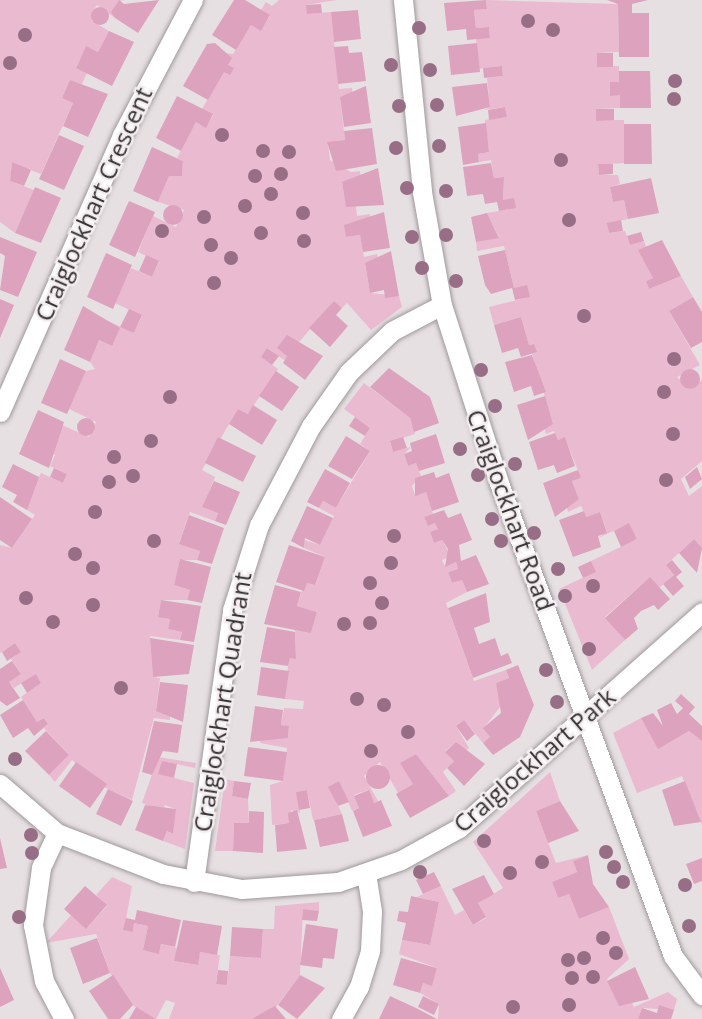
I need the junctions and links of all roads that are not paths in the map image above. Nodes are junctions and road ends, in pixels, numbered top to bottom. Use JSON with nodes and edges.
{"nodes":[{"id":1,"x":193,"y":0,"type":"edge"},
{"id":2,"x":403,"y":0,"type":"edge"},
{"id":3,"x":442,"y":305,"type":"junction"},
{"id":4,"x":0,"y":412,"type":"edge"},
{"id":5,"x":702,"y":612,"type":"edge"},
{"id":6,"x":584,"y":718,"type":"junction"},
{"id":7,"x":0,"y":784,"type":"edge"},
{"id":8,"x":57,"y":833,"type":"junction"},
{"id":9,"x":366,"y":874,"type":"junction"},
{"id":10,"x":194,"y":881,"type":"junction"},
{"id":11,"x":702,"y":995,"type":"edge"},
{"id":12,"x":64,"y":1019,"type":"edge"},
{"id":13,"x":341,"y":1019,"type":"edge"}],
"edges":[{"from":1,"to":4,"type":"street","name":"Craiglockhart Crescent"},
{"from":2,"to":3,"type":"street","name":"Craiglockhart Road"},
{"from":3,"to":6,"type":"street","name":"Craiglockhart Road"},
{"from":3,"to":10,"type":"street","name":"Craiglockhart Quadrant"},
{"from":5,"to":6,"type":"street","name":"Craiglockhart Park"},
{"from":6,"to":9,"type":"street","name":"Craiglockhart Park"},
{"from":6,"to":11,"type":"street","name":"Craiglockhart Road"},
{"from":7,"to":8,"type":"street","name":"Craiglockhart Park"},
{"from":8,"to":10,"type":"street","name":"Craiglockhart Park"},
{"from":8,"to":12,"type":"street"},
{"from":9,"to":10,"type":"street","name":"Craiglockhart Park"},
{"from":9,"to":13,"type":"street"}]}
